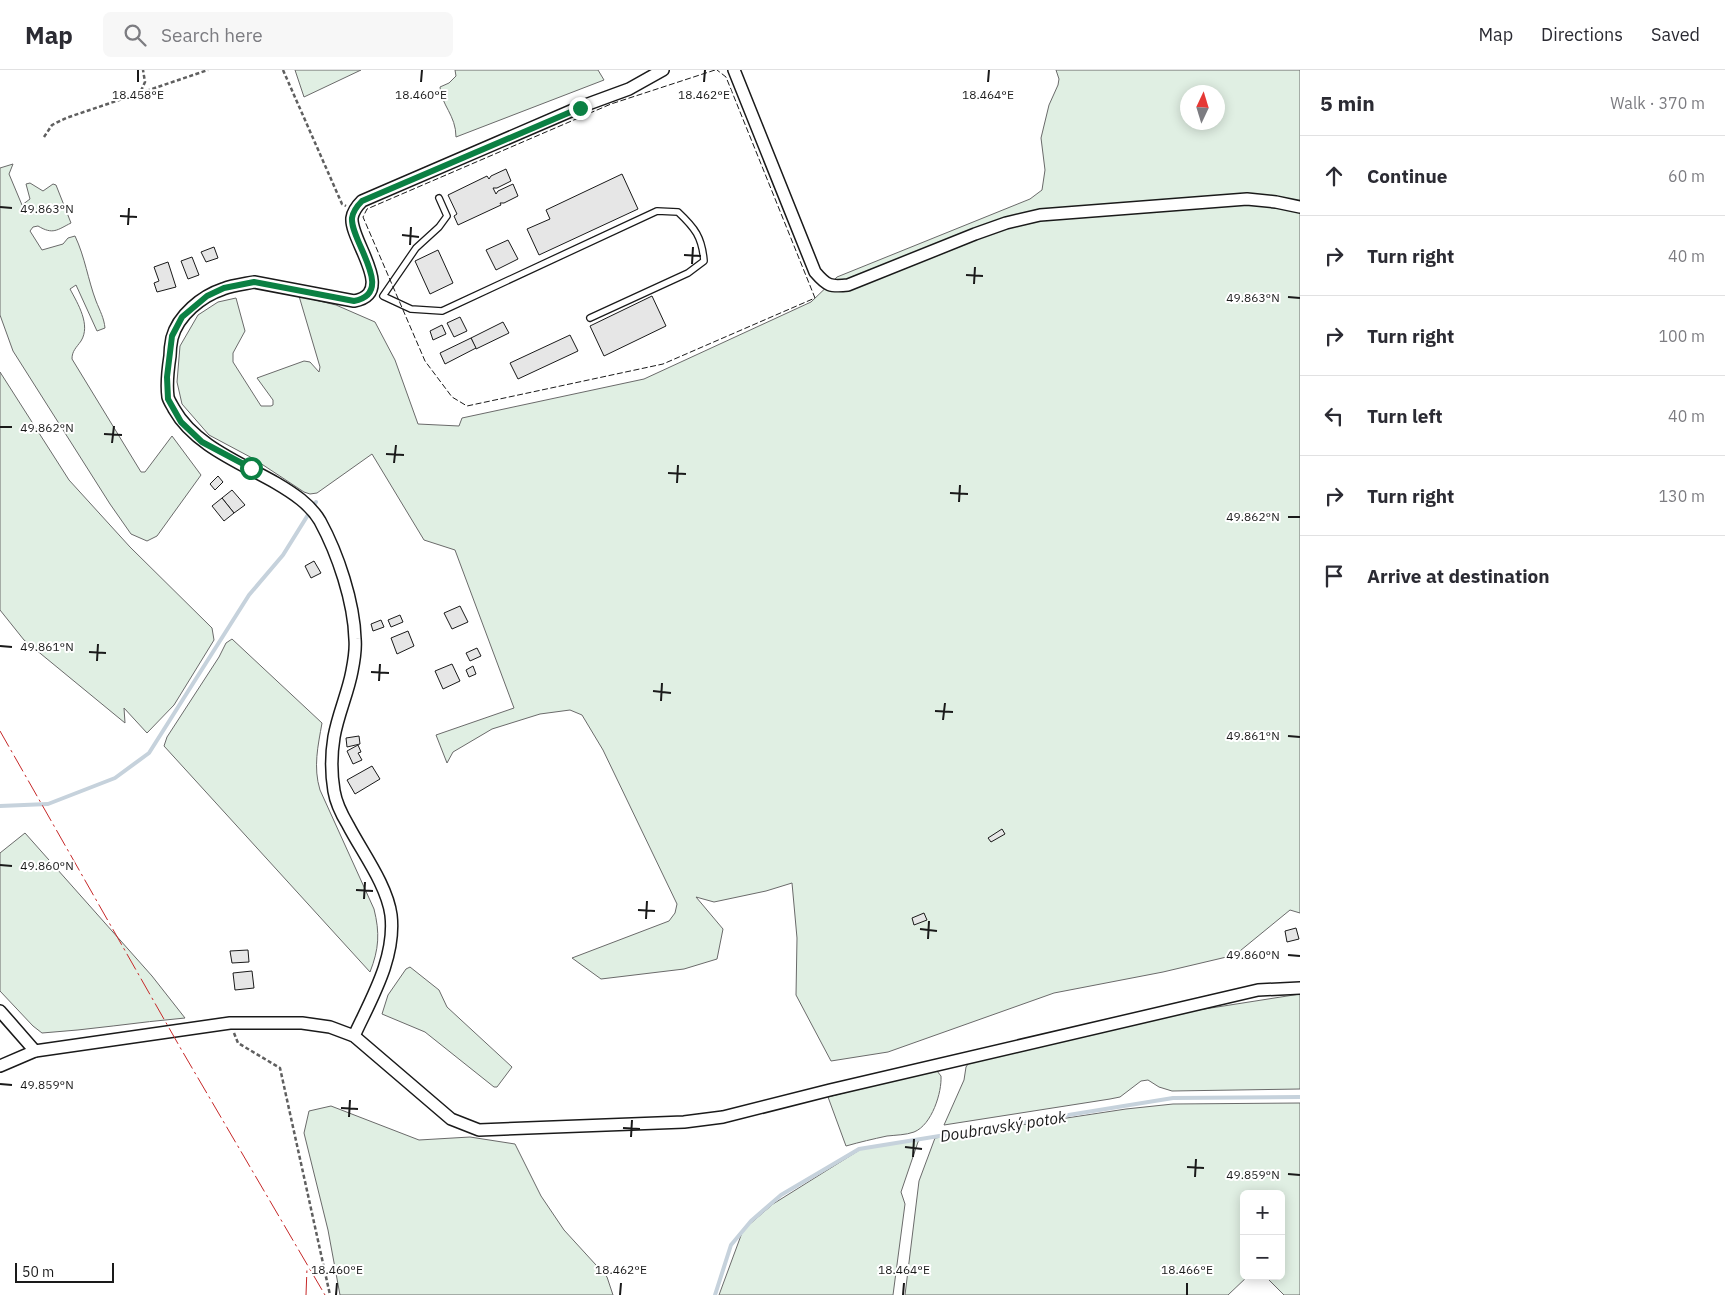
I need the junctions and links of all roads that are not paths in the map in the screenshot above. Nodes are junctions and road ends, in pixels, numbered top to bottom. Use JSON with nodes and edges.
{"nodes":[{"id":1,"x":663,"y":70,"type":"edge"},
{"id":2,"x":734,"y":70,"type":"edge"},
{"id":3,"x":440,"y":198,"type":"dead end"},
{"id":4,"x":1300,"y":207,"type":"edge"},
{"id":5,"x":369,"y":293,"type":"junction"},
{"id":6,"x":383,"y":296,"type":"junction"},
{"id":7,"x":590,"y":318,"type":"dead end"},
{"id":8,"x":1300,"y":988,"type":"edge"},
{"id":9,"x":0,"y":1012,"type":"edge"},
{"id":10,"x":354,"y":1036,"type":"junction"},
{"id":11,"x":35,"y":1051,"type":"junction"},
{"id":12,"x":0,"y":1066,"type":"edge"}],
"edges":[{"from":1,"to":5,"type":"street"},
{"from":2,"to":4,"type":"street"},
{"from":3,"to":6,"type":"lane"},
{"from":5,"to":6,"type":"lane"},
{"from":5,"to":10,"type":"street"},
{"from":6,"to":7,"type":"lane"},
{"from":8,"to":10,"type":"street"},
{"from":9,"to":11,"type":"street"},
{"from":10,"to":11,"type":"street"},
{"from":11,"to":12,"type":"street"}]}
